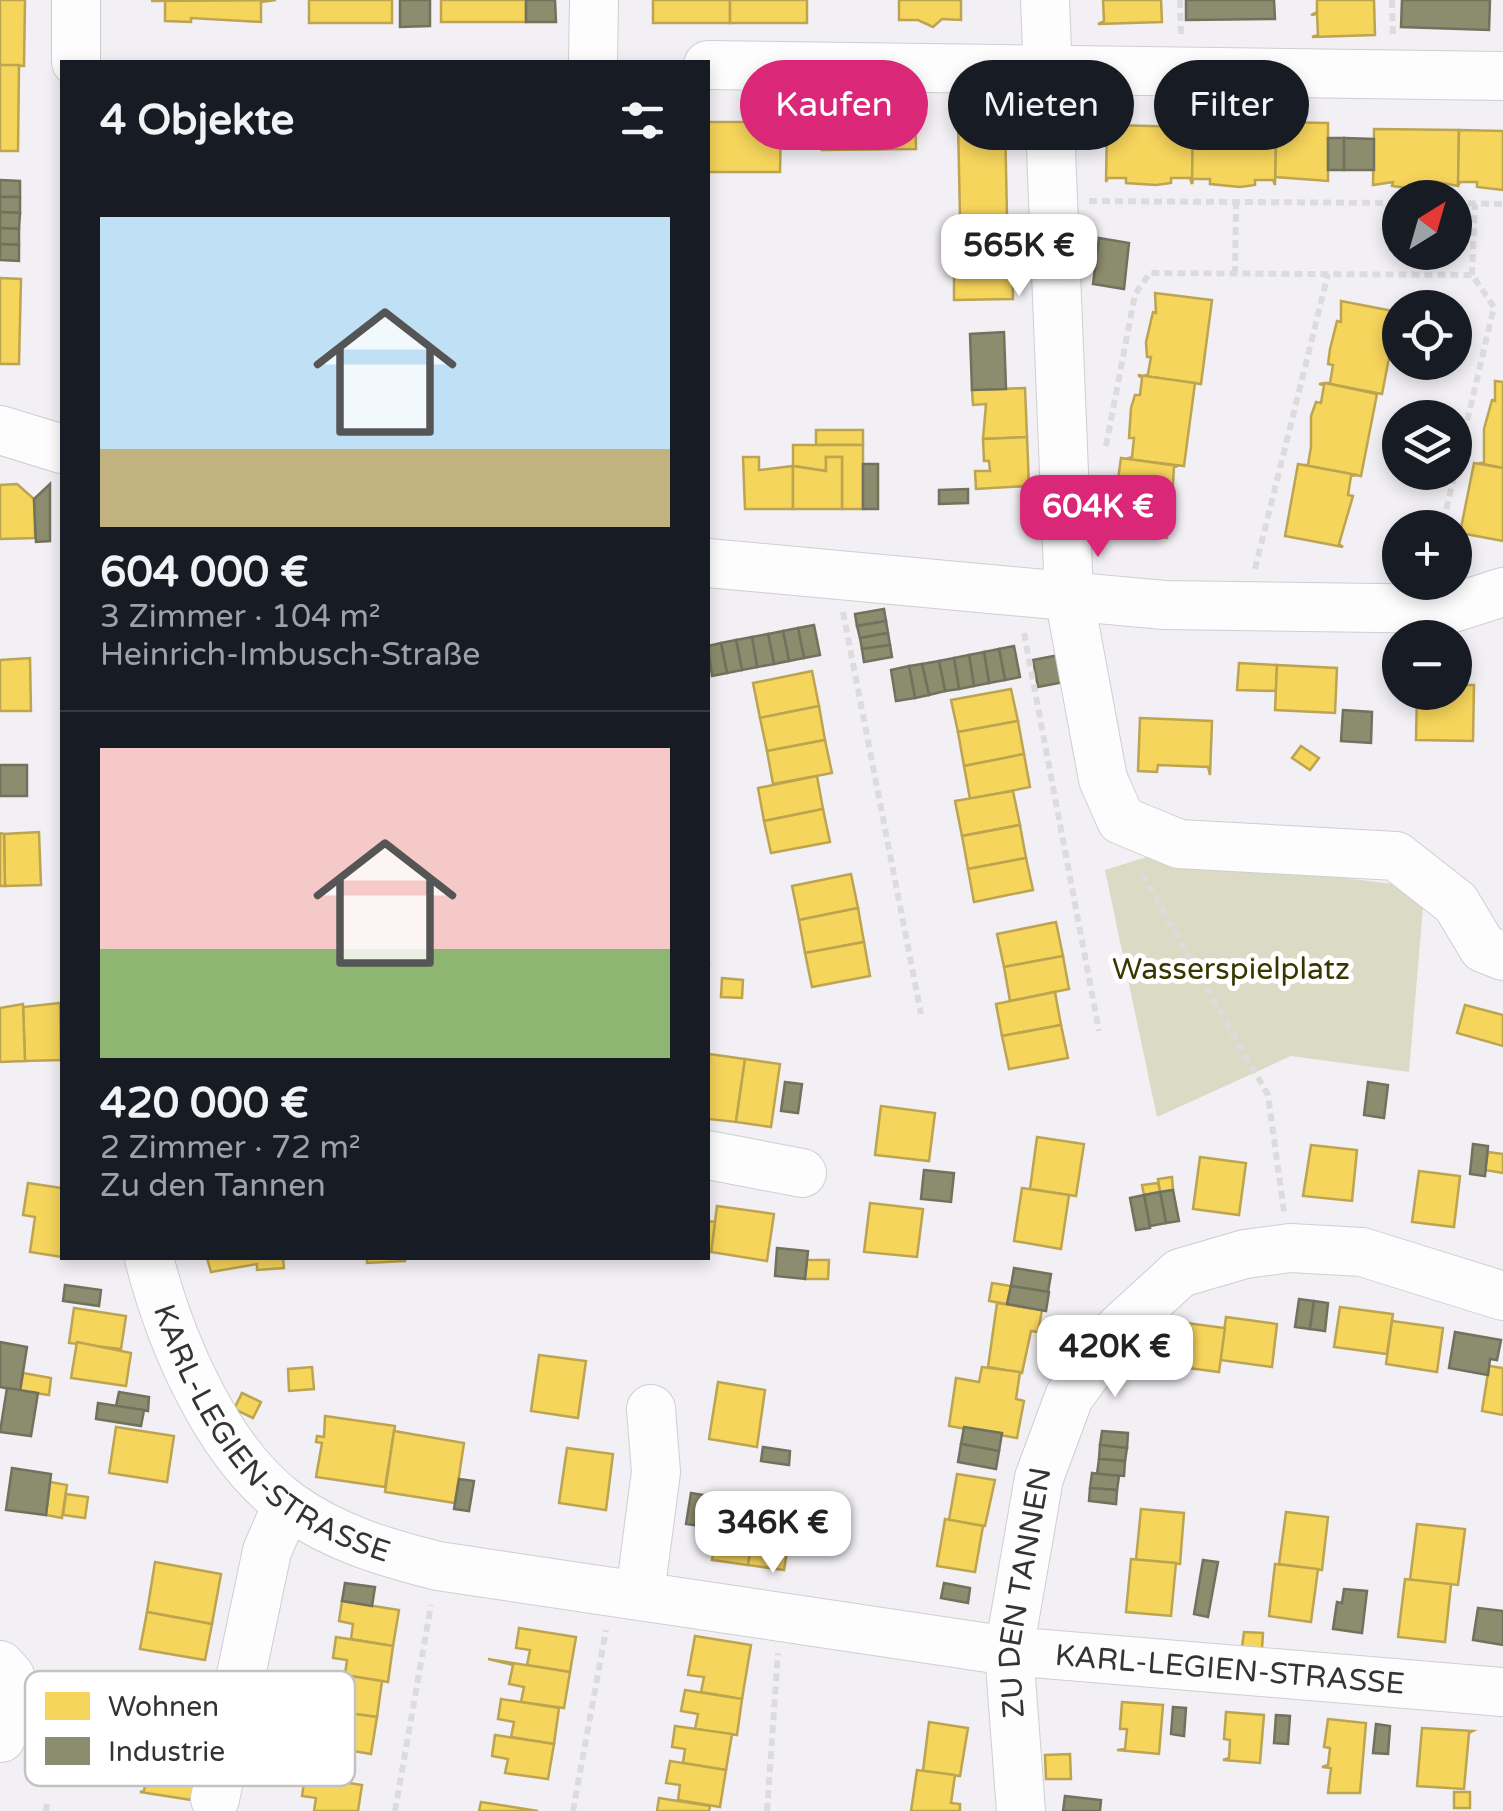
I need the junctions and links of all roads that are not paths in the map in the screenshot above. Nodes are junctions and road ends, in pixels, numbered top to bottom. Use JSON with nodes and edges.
{"nodes":[{"id":1,"x":76,"y":0,"type":"edge"},
{"id":2,"x":594,"y":0,"type":"edge"},
{"id":3,"x":1045,"y":0,"type":"edge"},
{"id":4,"x":76,"y":60,"type":"edge"},
{"id":5,"x":594,"y":60,"type":"edge"},
{"id":6,"x":1047,"y":60,"type":"edge"},
{"id":7,"x":710,"y":65,"type":"edge"},
{"id":8,"x":948,"y":68,"type":"edge"},
{"id":9,"x":1134,"y":70,"type":"edge"},
{"id":10,"x":1503,"y":76,"type":"edge"},
{"id":11,"x":1050,"y":150,"type":"edge"},
{"id":12,"x":0,"y":430,"type":"edge"},
{"id":13,"x":60,"y":448,"type":"edge"},
{"id":14,"x":710,"y":564,"type":"edge"},
{"id":15,"x":1503,"y":592,"type":"edge"},
{"id":16,"x":1069,"y":596,"type":"junction"},
{"id":17,"x":1503,"y":956,"type":"edge"},
{"id":18,"x":710,"y":1155,"type":"edge"},
{"id":19,"x":802,"y":1173,"type":"dead end"},
{"id":20,"x":151,"y":1260,"type":"edge"},
{"id":21,"x":1503,"y":1296,"type":"edge"},
{"id":22,"x":651,"y":1409,"type":"dead end"},
{"id":23,"x":287,"y":1504,"type":"junction"},
{"id":24,"x":626,"y":1592,"type":"junction"},
{"id":25,"x":1009,"y":1651,"type":"junction"},
{"id":26,"x":0,"y":1665,"type":"edge"},
{"id":27,"x":242,"y":1671,"type":"edge"},
{"id":28,"x":1503,"y":1692,"type":"edge"},
{"id":29,"x":1,"y":1738,"type":"edge"},
{"id":30,"x":218,"y":1786,"type":"edge"},
{"id":31,"x":215,"y":1799,"type":"dead end"},
{"id":32,"x":1021,"y":1811,"type":"edge"}],
"edges":[{"from":1,"to":4,"type":"street"},
{"from":2,"to":5,"type":"street"},
{"from":3,"to":6,"type":"street"},
{"from":7,"to":8,"type":"street"},
{"from":9,"to":10,"type":"street"},
{"from":11,"to":16,"type":"street"},
{"from":12,"to":13,"type":"street"},
{"from":14,"to":16,"type":"street"},
{"from":15,"to":16,"type":"street"},
{"from":16,"to":17,"type":"street"},
{"from":18,"to":19,"type":"street"},
{"from":20,"to":23,"type":"street","name":"KARL-LEGIEN-STRASSE"},
{"from":21,"to":25,"type":"street","name":"ZU DEN TANNEN"},
{"from":22,"to":24,"type":"street"},
{"from":23,"to":24,"type":"street","name":"KARL-LEGIEN-STRASSE"},
{"from":23,"to":27,"type":"street"},
{"from":24,"to":25,"type":"street","name":"KARL-LEGIEN-STRASSE"},
{"from":25,"to":28,"type":"street","name":"KARL-LEGIEN-STRASSE"},
{"from":25,"to":32,"type":"street","name":"ZU DEN TANNEN"},
{"from":26,"to":29,"type":"street"},
{"from":30,"to":31,"type":"street"}]}
